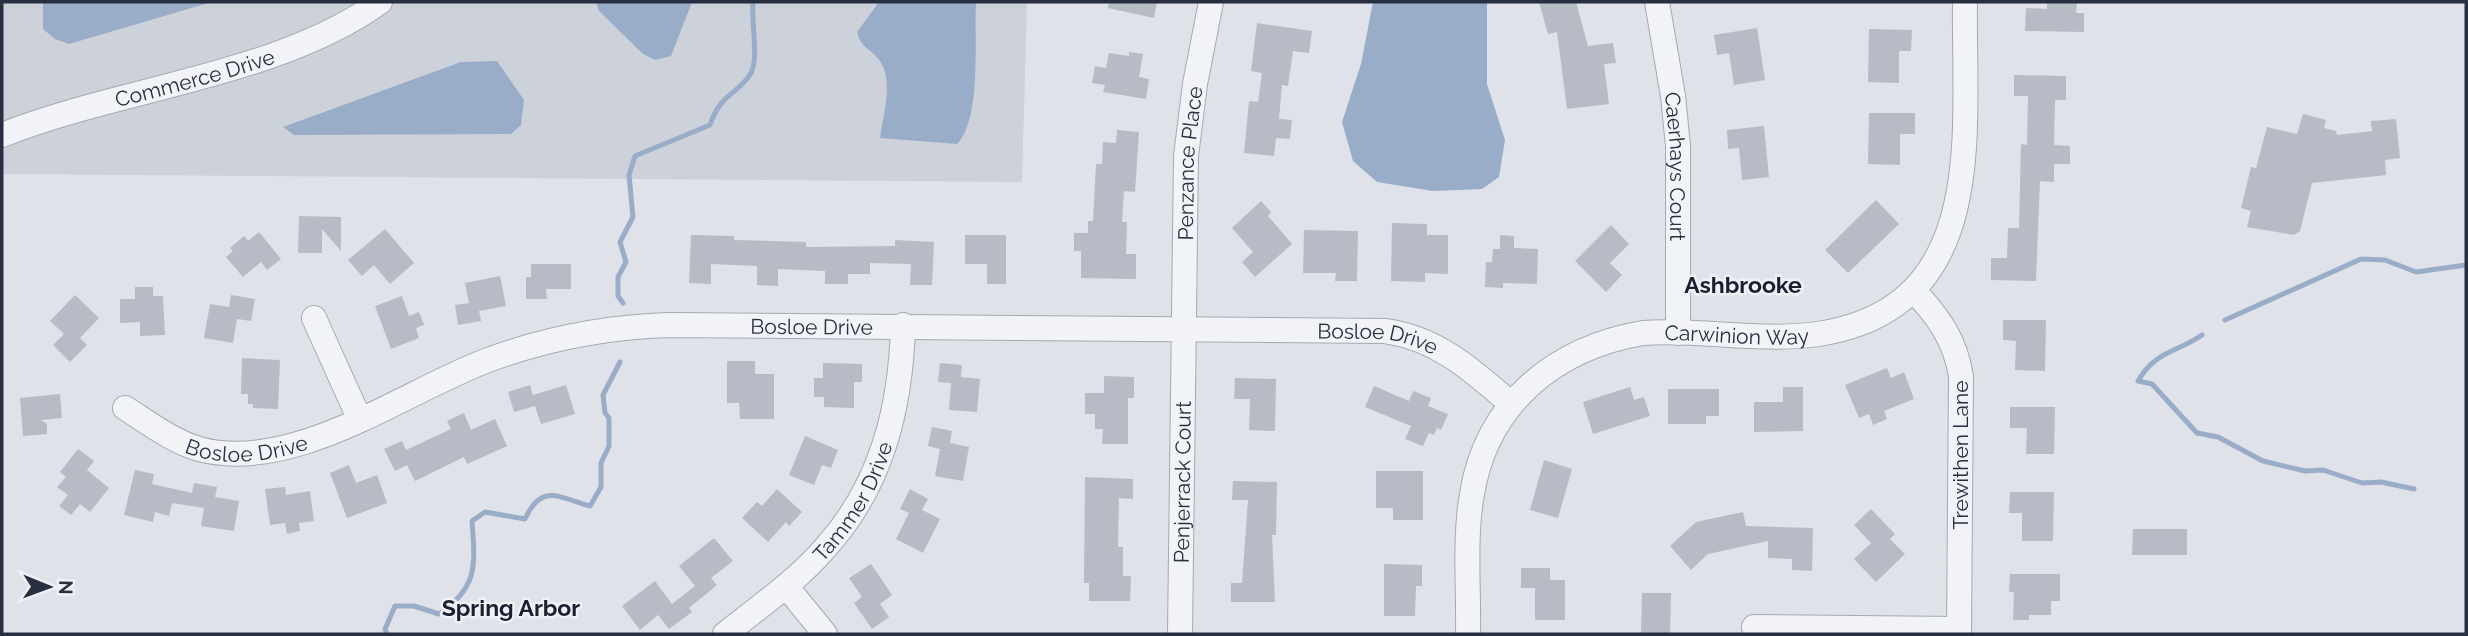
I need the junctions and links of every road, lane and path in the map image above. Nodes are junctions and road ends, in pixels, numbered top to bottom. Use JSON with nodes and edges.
{"nodes":[{"id":1,"x":380,"y":2,"type":"edge"},
{"id":2,"x":1211,"y":2,"type":"edge"},
{"id":3,"x":1657,"y":2,"type":"edge"},
{"id":4,"x":1965,"y":2,"type":"edge"},
{"id":5,"x":2,"y":135,"type":"edge"},
{"id":6,"x":1914,"y":290,"type":"junction"},
{"id":7,"x":314,"y":318,"type":"dead end"},
{"id":8,"x":902,"y":325,"type":"junction"},
{"id":9,"x":1184,"y":328,"type":"junction"},
{"id":10,"x":1678,"y":333,"type":"junction"},
{"id":11,"x":1510,"y":403,"type":"junction"},
{"id":12,"x":125,"y":408,"type":"dead end"},
{"id":13,"x":359,"y":418,"type":"junction"},
{"id":14,"x":786,"y":586,"type":"junction"},
{"id":15,"x":1754,"y":627,"type":"dead end"},
{"id":16,"x":1959,"y":632,"type":"edge"},
{"id":17,"x":725,"y":634,"type":"edge"},
{"id":18,"x":825,"y":634,"type":"edge"},
{"id":19,"x":1180,"y":634,"type":"edge"},
{"id":20,"x":1468,"y":634,"type":"edge"}],
"edges":[{"from":1,"to":5,"type":"street","name":"Commerce Drive"},
{"from":2,"to":9,"type":"street","name":"Penzance Place"},
{"from":3,"to":10,"type":"street","name":"Caerhays Court"},
{"from":4,"to":6,"type":"street","name":"Carwinion Way"},
{"from":6,"to":10,"type":"street","name":"Carwinion Way"},
{"from":6,"to":16,"type":"street","name":"Trewithen Lane"},
{"from":7,"to":13,"type":"street"},
{"from":8,"to":9,"type":"street","name":"Bosloe Drive"},
{"from":8,"to":13,"type":"street","name":"Bosloe Drive"},
{"from":8,"to":14,"type":"street","name":"Tammer Drive"},
{"from":9,"to":11,"type":"street","name":"Bosloe Drive"},
{"from":9,"to":19,"type":"street","name":"Penjerrack Court"},
{"from":10,"to":11,"type":"street","name":"Carwinion Way"},
{"from":11,"to":20,"type":"street","name":"Carwinion Way"},
{"from":12,"to":13,"type":"street","name":"Bosloe Drive"},
{"from":14,"to":17,"type":"street","name":"Tammer Drive"},
{"from":14,"to":18,"type":"street"},
{"from":15,"to":16,"type":"street"}]}
